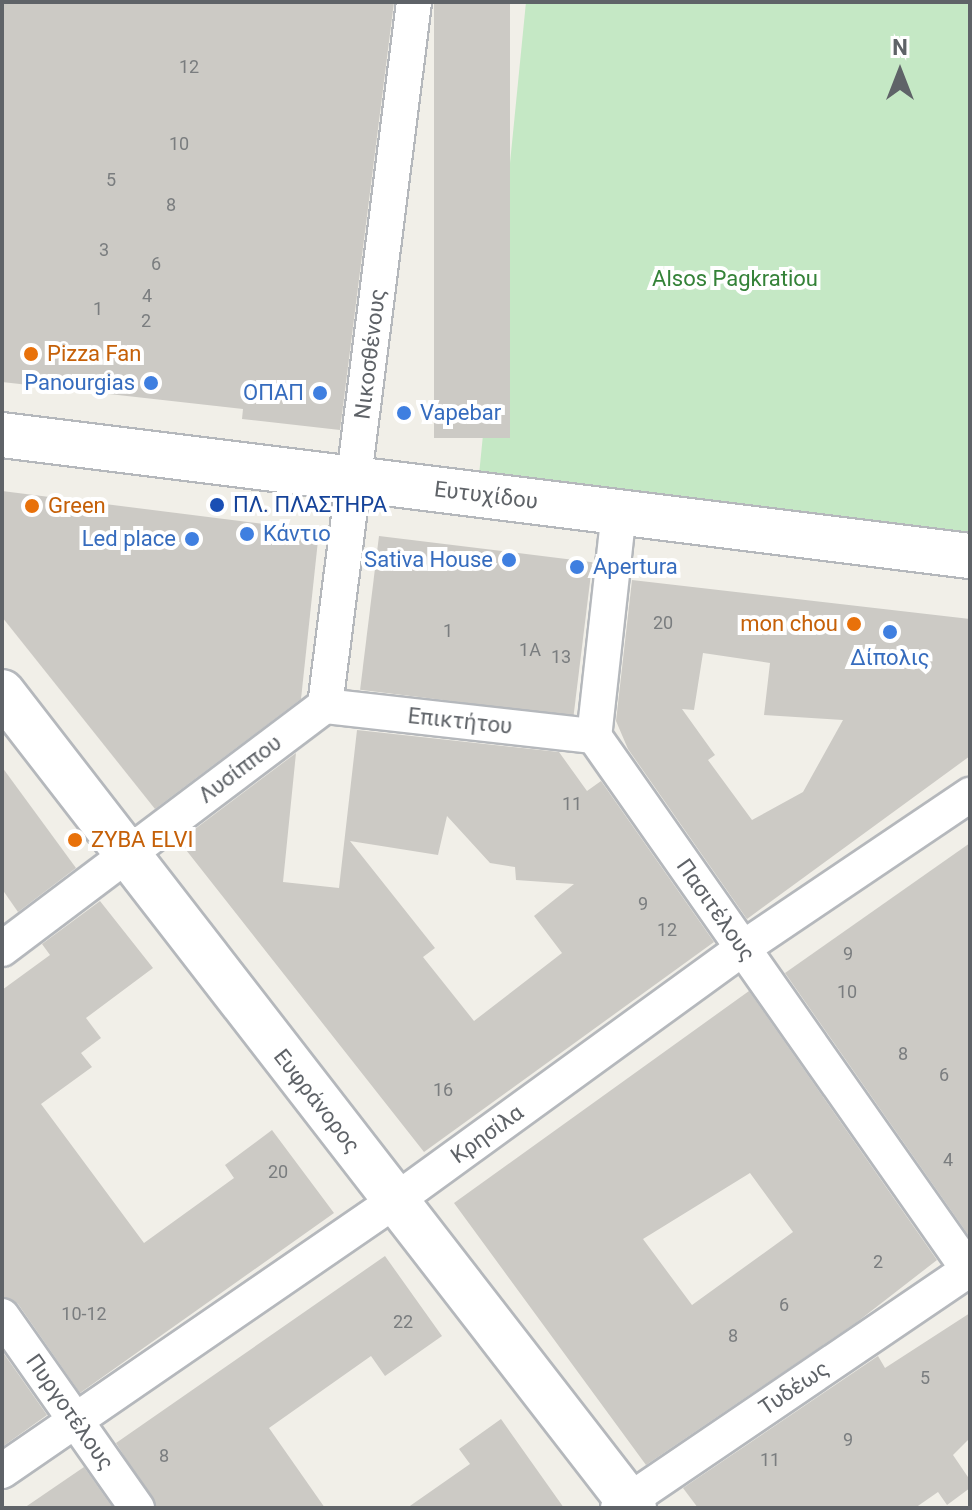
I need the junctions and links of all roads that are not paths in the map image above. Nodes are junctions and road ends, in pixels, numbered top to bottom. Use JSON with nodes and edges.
{"nodes":[{"id":1,"x":414,"y":2,"type":"edge"},
{"id":2,"x":2,"y":435,"type":"edge"},
{"id":3,"x":354,"y":478,"type":"junction"},
{"id":4,"x":619,"y":511,"type":"junction"},
{"id":5,"x":970,"y":556,"type":"edge"},
{"id":6,"x":2,"y":692,"type":"edge"},
{"id":7,"x":325,"y":706,"type":"junction"},
{"id":8,"x":594,"y":736,"type":"junction"},
{"id":9,"x":970,"y":795,"type":"edge"},
{"id":10,"x":126,"y":855,"type":"junction"},
{"id":11,"x":743,"y":948,"type":"junction"},
{"id":12,"x":2,"y":949,"type":"edge"},
{"id":13,"x":395,"y":1201,"type":"junction"},
{"id":14,"x":969,"y":1269,"type":"edge"},
{"id":15,"x":2,"y":1316,"type":"edge"},
{"id":16,"x":76,"y":1419,"type":"junction"},
{"id":17,"x":2,"y":1471,"type":"edge"},
{"id":18,"x":627,"y":1506,"type":"edge"},
{"id":19,"x":137,"y":1508,"type":"edge"}],
"edges":[{"from":1,"to":3,"type":"street","name":"Νικοσθένους"},
{"from":2,"to":3,"type":"street","name":"Ευτυχίδου"},
{"from":3,"to":4,"type":"street","name":"Ευτυχίδου"},
{"from":3,"to":7,"type":"street","name":"Νικοσθένους"},
{"from":4,"to":5,"type":"street","name":"Ευτυχίδου"},
{"from":4,"to":8,"type":"street"},
{"from":6,"to":10,"type":"street","name":"Ευφράνορος"},
{"from":7,"to":8,"type":"street","name":"Επικτήτου"},
{"from":7,"to":10,"type":"street","name":"Λυσίππου"},
{"from":8,"to":11,"type":"street","name":"Πασιτέλους"},
{"from":9,"to":11,"type":"street","name":"Κρησίλα"},
{"from":10,"to":12,"type":"street","name":"Λυσίππου"},
{"from":10,"to":13,"type":"street","name":"Ευφράνορος"},
{"from":11,"to":13,"type":"street","name":"Κρησίλα"},
{"from":11,"to":14,"type":"street","name":"Πασιτέλους"},
{"from":13,"to":16,"type":"street","name":"Κρησίλα"},
{"from":13,"to":18,"type":"street","name":"Ευφράνορος"},
{"from":14,"to":18,"type":"street","name":"Τυδέως"},
{"from":15,"to":16,"type":"street","name":"Πυργοτέλους"},
{"from":16,"to":17,"type":"street","name":"Κρησίλα"},
{"from":16,"to":19,"type":"street","name":"Πυργοτέλους"}]}
